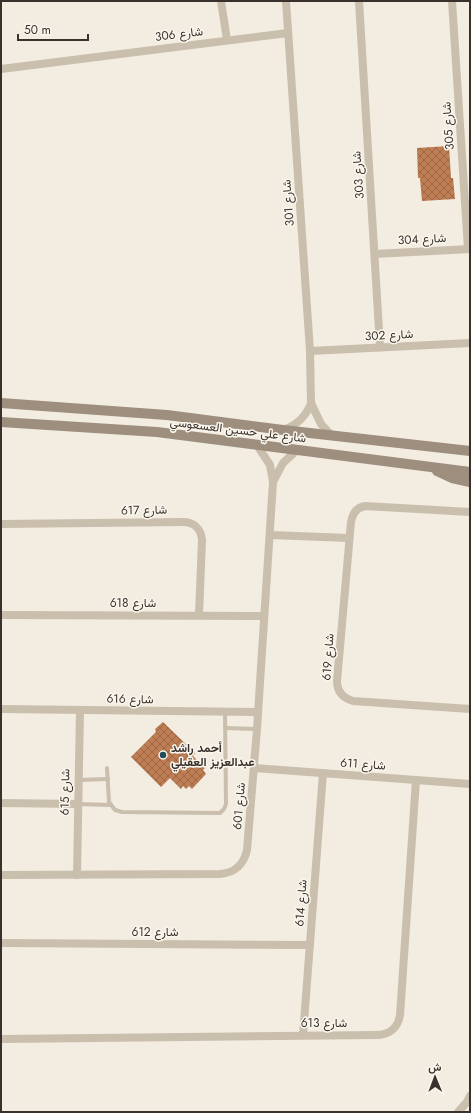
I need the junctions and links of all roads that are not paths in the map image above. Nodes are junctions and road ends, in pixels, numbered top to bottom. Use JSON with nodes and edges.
{"nodes":[{"id":1,"x":221,"y":1,"type":"edge"},
{"id":2,"x":286,"y":1,"type":"edge"},
{"id":3,"x":359,"y":1,"type":"edge"},
{"id":4,"x":452,"y":1,"type":"edge"},
{"id":5,"x":288,"y":33,"type":"junction"},
{"id":6,"x":227,"y":40,"type":"junction"},
{"id":7,"x":1,"y":69,"type":"edge"},
{"id":8,"x":469,"y":249,"type":"edge"},
{"id":9,"x":375,"y":254,"type":"junction"},
{"id":10,"x":470,"y":343,"type":"edge"},
{"id":11,"x":380,"y":348,"type":"junction"},
{"id":12,"x":310,"y":351,"type":"junction"},
{"id":13,"x":1,"y":403,"type":"edge"},
{"id":14,"x":311,"y":403,"type":"junction"},
{"id":15,"x":1,"y":422,"type":"edge"},
{"id":16,"x":283,"y":430,"type":"junction"},
{"id":17,"x":331,"y":435,"type":"junction"},
{"id":18,"x":257,"y":446,"type":"junction"},
{"id":19,"x":298,"y":450,"type":"junction"},
{"id":20,"x":470,"y":451,"type":"edge"},
{"id":21,"x":428,"y":467,"type":"junction"},
{"id":22,"x":470,"y":472,"type":"edge"},
{"id":23,"x":273,"y":482,"type":"junction"},
{"id":24,"x":470,"y":482,"type":"edge"},
{"id":25,"x":470,"y":512,"type":"edge"},
{"id":26,"x":1,"y":524,"type":"edge"},
{"id":27,"x":270,"y":535,"type":"junction"},
{"id":28,"x":349,"y":538,"type":"junction"},
{"id":29,"x":1,"y":615,"type":"edge"},
{"id":30,"x":199,"y":615,"type":"junction"},
{"id":31,"x":264,"y":616,"type":"junction"},
{"id":32,"x":1,"y":709,"type":"edge"},
{"id":33,"x":470,"y":709,"type":"edge"},
{"id":34,"x":80,"y":710,"type":"junction"},
{"id":35,"x":225,"y":712,"type":"junction"},
{"id":36,"x":258,"y":712,"type":"junction"},
{"id":37,"x":225,"y":728,"type":"junction"},
{"id":38,"x":257,"y":729,"type":"junction"},
{"id":39,"x":107,"y":768,"type":"dead end"},
{"id":40,"x":254,"y":768,"type":"junction"},
{"id":41,"x":323,"y":773,"type":"junction"},
{"id":42,"x":108,"y":779,"type":"junction"},
{"id":43,"x":77,"y":780,"type":"junction"},
{"id":44,"x":416,"y":780,"type":"junction"},
{"id":45,"x":470,"y":784,"type":"edge"},
{"id":46,"x":1,"y":803,"type":"edge"},
{"id":47,"x":77,"y":804,"type":"junction"},
{"id":48,"x":110,"y":805,"type":"junction"},
{"id":49,"x":1,"y":875,"type":"edge"},
{"id":50,"x":77,"y":875,"type":"junction"},
{"id":51,"x":1,"y":944,"type":"edge"},
{"id":52,"x":310,"y":945,"type":"junction"},
{"id":53,"x":303,"y":1035,"type":"junction"},
{"id":54,"x":1,"y":1038,"type":"edge"},
{"id":55,"x":470,"y":1096,"type":"edge"},
{"id":56,"x":458,"y":1112,"type":"edge"}],
"edges":[{"from":1,"to":6,"type":"street"},
{"from":2,"to":5,"type":"street","name":"شارع 301"},
{"from":3,"to":9,"type":"street","name":"شارع 303"},
{"from":4,"to":8,"type":"street","name":"شارع 305"},
{"from":5,"to":6,"type":"street","name":"شارع 306"},
{"from":5,"to":12,"type":"street","name":"شارع 301"},
{"from":6,"to":7,"type":"street","name":"شارع 306"},
{"from":8,"to":9,"type":"street","name":"شارع 304"},
{"from":9,"to":11,"type":"street","name":"شارع 303"},
{"from":10,"to":11,"type":"street","name":"شارع 302"},
{"from":11,"to":12,"type":"street","name":"شارع 302"},
{"from":12,"to":14,"type":"street","name":"شارع 301"},
{"from":13,"to":16,"type":"street","name":"شارع علي حسين العسعوسي"},
{"from":14,"to":16,"type":"street"},
{"from":14,"to":17,"type":"street","name":"شارع 301"},
{"from":15,"to":18,"type":"street","name":"شارع علي حسين العسعوسي"},
{"from":16,"to":17,"type":"street","name":"شارع علي حسين العسعوسي"},
{"from":17,"to":20,"type":"street","name":"شارع علي حسين العسعوسي"},
{"from":18,"to":19,"type":"street","name":"شارع علي حسين العسعوسي"},
{"from":18,"to":23,"type":"street","name":"شارع 601"},
{"from":19,"to":21,"type":"street","name":"شارع علي حسين العسعوسي"},
{"from":19,"to":23,"type":"street","name":"شارع 601"},
{"from":21,"to":22,"type":"street","name":"شارع علي حسين العسعوسي"},
{"from":21,"to":24,"type":"street"},
{"from":23,"to":27,"type":"street","name":"شارع 601"},
{"from":25,"to":28,"type":"street","name":"شارع 619"},
{"from":26,"to":30,"type":"street","name":"شارع 617"},
{"from":27,"to":28,"type":"street"},
{"from":27,"to":31,"type":"street","name":"شارع 601"},
{"from":28,"to":33,"type":"street","name":"شارع 619"},
{"from":29,"to":30,"type":"street","name":"شارع 618"},
{"from":30,"to":31,"type":"street","name":"شارع 618"},
{"from":31,"to":36,"type":"street","name":"شارع 601"},
{"from":32,"to":34,"type":"street","name":"شارع 616"},
{"from":34,"to":35,"type":"street","name":"شارع 616"},
{"from":34,"to":43,"type":"street","name":"شارع 615"},
{"from":35,"to":36,"type":"street","name":"شارع 616"},
{"from":35,"to":37,"type":"lane"},
{"from":36,"to":38,"type":"street","name":"شارع 601"},
{"from":37,"to":38,"type":"lane"},
{"from":37,"to":48,"type":"lane"},
{"from":38,"to":40,"type":"street","name":"شارع 601"},
{"from":39,"to":42,"type":"lane"},
{"from":40,"to":41,"type":"street","name":"شارع 611"},
{"from":40,"to":50,"type":"street","name":"شارع 601"},
{"from":41,"to":44,"type":"street","name":"شارع 611"},
{"from":41,"to":52,"type":"street","name":"شارع 614"},
{"from":42,"to":43,"type":"lane"},
{"from":42,"to":48,"type":"lane"},
{"from":43,"to":47,"type":"street","name":"شارع 615"},
{"from":44,"to":45,"type":"street","name":"شارع 611"},
{"from":44,"to":53,"type":"street","name":"شارع 613"},
{"from":46,"to":47,"type":"street"},
{"from":47,"to":48,"type":"lane"},
{"from":47,"to":50,"type":"street","name":"شارع 615"},
{"from":49,"to":50,"type":"street","name":"شارع 601"},
{"from":51,"to":52,"type":"street","name":"شارع 612"},
{"from":52,"to":53,"type":"street","name":"شارع 614"},
{"from":53,"to":54,"type":"street","name":"شارع 613"},
{"from":55,"to":56,"type":"street"}]}
